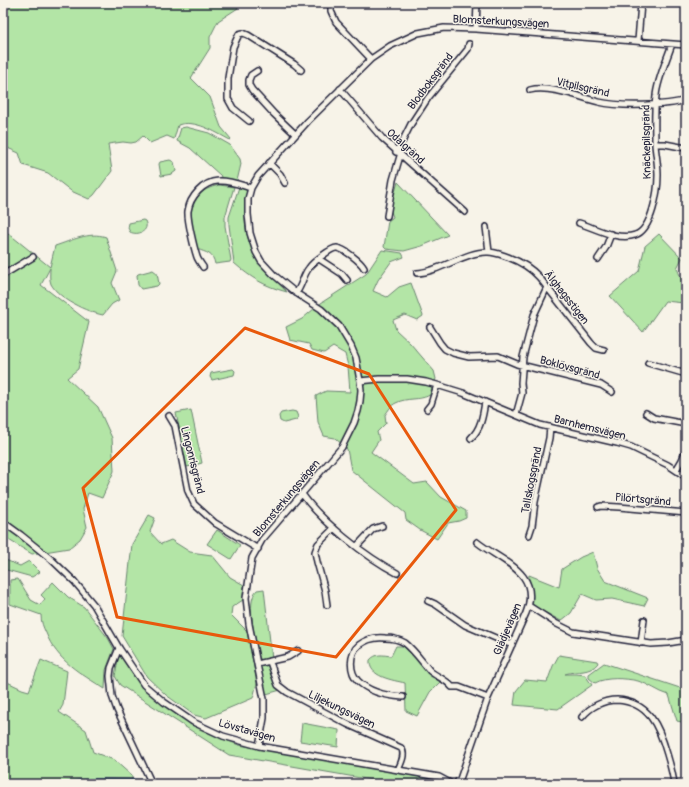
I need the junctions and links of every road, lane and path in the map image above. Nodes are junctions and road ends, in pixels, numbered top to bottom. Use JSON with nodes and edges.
{"nodes":[{"id":1,"x":331,"y":3,"type":"edge"},
{"id":2,"x":477,"y":3,"type":"edge"},
{"id":3,"x":641,"y":3,"type":"edge"},
{"id":4,"x":476,"y":29,"type":"junction"},
{"id":5,"x":638,"y":41,"type":"junction"},
{"id":6,"x":469,"y":44,"type":"dead end"},
{"id":7,"x":672,"y":44,"type":"junction"},
{"id":8,"x":686,"y":45,"type":"edge"},
{"id":9,"x":371,"y":59,"type":"junction"},
{"id":10,"x":301,"y":70,"type":"dead end"},
{"id":11,"x":257,"y":71,"type":"dead end"},
{"id":12,"x":340,"y":89,"type":"junction"},
{"id":13,"x":530,"y":90,"type":"dead end"},
{"id":14,"x":686,"y":100,"type":"edge"},
{"id":15,"x":656,"y":104,"type":"junction"},
{"id":16,"x":249,"y":121,"type":"dead end"},
{"id":17,"x":295,"y":134,"type":"junction"},
{"id":18,"x":655,"y":144,"type":"junction"},
{"id":19,"x":686,"y":148,"type":"edge"},
{"id":20,"x":396,"y":152,"type":"junction"},
{"id":21,"x":400,"y":156,"type":"junction"},
{"id":22,"x":269,"y":164,"type":"junction"},
{"id":23,"x":285,"y":184,"type":"dead end"},
{"id":24,"x":251,"y":188,"type":"junction"},
{"id":25,"x":465,"y":212,"type":"dead end"},
{"id":26,"x":387,"y":216,"type":"dead end"},
{"id":27,"x":579,"y":223,"type":"dead end"},
{"id":28,"x":486,"y":227,"type":"dead end"},
{"id":29,"x":611,"y":234,"type":"junction"},
{"id":30,"x":489,"y":252,"type":"junction"},
{"id":31,"x":33,"y":257,"type":"dead end"},
{"id":32,"x":319,"y":259,"type":"junction"},
{"id":33,"x":598,"y":259,"type":"dead end"},
{"id":34,"x":202,"y":267,"type":"dead end"},
{"id":35,"x":364,"y":268,"type":"dead end"},
{"id":36,"x":417,"y":273,"type":"dead end"},
{"id":37,"x":3,"y":275,"type":"edge"},
{"id":38,"x":347,"y":280,"type":"dead end"},
{"id":39,"x":547,"y":287,"type":"junction"},
{"id":40,"x":296,"y":293,"type":"junction"},
{"id":41,"x":430,"y":328,"type":"dead end"},
{"id":42,"x":604,"y":350,"type":"dead end"},
{"id":43,"x":648,"y":363,"type":"dead end"},
{"id":44,"x":521,"y":365,"type":"junction"},
{"id":45,"x":686,"y":374,"type":"edge"},
{"id":46,"x":360,"y":381,"type":"junction"},
{"id":47,"x":438,"y":385,"type":"junction"},
{"id":48,"x":612,"y":392,"type":"dead end"},
{"id":49,"x":485,"y":402,"type":"junction"},
{"id":50,"x":427,"y":409,"type":"dead end"},
{"id":51,"x":646,"y":413,"type":"dead end"},
{"id":52,"x":516,"y":415,"type":"junction"},
{"id":53,"x":169,"y":416,"type":"dead end"},
{"id":54,"x":686,"y":424,"type":"edge"},
{"id":55,"x":550,"y":427,"type":"junction"},
{"id":56,"x":471,"y":438,"type":"dead end"},
{"id":57,"x":686,"y":450,"type":"edge"},
{"id":58,"x":676,"y":470,"type":"junction"},
{"id":59,"x":686,"y":477,"type":"edge"},
{"id":60,"x":302,"y":494,"type":"junction"},
{"id":61,"x":598,"y":507,"type":"dead end"},
{"id":62,"x":686,"y":513,"type":"edge"},
{"id":63,"x":3,"y":522,"type":"edge"},
{"id":64,"x":382,"y":526,"type":"dead end"},
{"id":65,"x":334,"y":528,"type":"junction"},
{"id":66,"x":529,"y":535,"type":"dead end"},
{"id":67,"x":477,"y":542,"type":"dead end"},
{"id":68,"x":357,"y":546,"type":"junction"},
{"id":69,"x":258,"y":549,"type":"junction"},
{"id":70,"x":397,"y":573,"type":"dead end"},
{"id":71,"x":428,"y":601,"type":"dead end"},
{"id":72,"x":327,"y":605,"type":"dead end"},
{"id":73,"x":529,"y":606,"type":"junction"},
{"id":74,"x":644,"y":620,"type":"dead end"},
{"id":75,"x":686,"y":640,"type":"edge"},
{"id":76,"x":641,"y":643,"type":"junction"},
{"id":77,"x":512,"y":645,"type":"junction"},
{"id":78,"x":119,"y":648,"type":"junction"},
{"id":79,"x":298,"y":651,"type":"dead end"},
{"id":80,"x":270,"y":662,"type":"junction"},
{"id":81,"x":257,"y":664,"type":"junction"},
{"id":82,"x":403,"y":697,"type":"dead end"},
{"id":83,"x":488,"y":698,"type":"junction"},
{"id":84,"x":582,"y":717,"type":"dead end"},
{"id":85,"x":259,"y":746,"type":"junction"},
{"id":86,"x":398,"y":770,"type":"junction"},
{"id":87,"x":152,"y":784,"type":"edge"},
{"id":88,"x":452,"y":784,"type":"edge"},
{"id":89,"x":455,"y":784,"type":"edge"},
{"id":90,"x":674,"y":784,"type":"edge"}],
"edges":[{"from":1,"to":9,"type":"street"},
{"from":2,"to":4,"type":"street"},
{"from":3,"to":5,"type":"street"},
{"from":4,"to":5,"type":"street","name":"Blomsterkungsvägen"},
{"from":4,"to":9,"type":"street","name":"Blomsterkungsvägen"},
{"from":5,"to":7,"type":"street","name":"Blomsterkungsvägen"},
{"from":6,"to":20,"type":"street","name":"Blodboksgränd"},
{"from":7,"to":8,"type":"street","name":"Blomsterkungsvägen"},
{"from":7,"to":15,"type":"street","name":"Knäckepilsgränd"},
{"from":9,"to":12,"type":"street","name":"Blomsterkungsvägen"},
{"from":10,"to":16,"type":"street"},
{"from":11,"to":17,"type":"street"},
{"from":12,"to":17,"type":"street","name":"Blomsterkungsvägen"},
{"from":12,"to":20,"type":"street","name":"Odalgränd"},
{"from":13,"to":15,"type":"street","name":"Vitpilsgränd"},
{"from":14,"to":15,"type":"street","name":"Vitpilsgränd"},
{"from":15,"to":18,"type":"street","name":"Knäckepilsgränd"},
{"from":17,"to":22,"type":"street","name":"Blomsterkungsvägen"},
{"from":18,"to":19,"type":"street"},
{"from":18,"to":29,"type":"street","name":"Knäckepilsgränd"},
{"from":20,"to":21,"type":"street","name":"Odalgränd"},
{"from":21,"to":25,"type":"street","name":"Odalgränd"},
{"from":21,"to":26,"type":"street"},
{"from":22,"to":23,"type":"street"},
{"from":22,"to":24,"type":"street","name":"Blomsterkungsvägen"},
{"from":24,"to":34,"type":"street"},
{"from":24,"to":40,"type":"street","name":"Blomsterkungsvägen"},
{"from":27,"to":29,"type":"street","name":"Knäckepilsgränd"},
{"from":28,"to":30,"type":"street"},
{"from":29,"to":33,"type":"street"},
{"from":30,"to":36,"type":"street","name":"Älghagsstigen"},
{"from":30,"to":39,"type":"street","name":"Älghagsstigen"},
{"from":31,"to":37,"type":"street"},
{"from":32,"to":35,"type":"street"},
{"from":32,"to":38,"type":"street"},
{"from":32,"to":40,"type":"street"},
{"from":39,"to":42,"type":"street","name":"Älghagsstigen"},
{"from":39,"to":44,"type":"street"},
{"from":40,"to":46,"type":"street","name":"Blomsterkungsvägen"},
{"from":41,"to":44,"type":"street","name":"Boklövsgränd"},
{"from":43,"to":45,"type":"street"},
{"from":44,"to":48,"type":"street","name":"Boklövsgränd"},
{"from":44,"to":52,"type":"street"},
{"from":46,"to":47,"type":"street","name":"Barnhemsvägen"},
{"from":46,"to":60,"type":"street","name":"Blomsterkungsvägen"},
{"from":47,"to":49,"type":"street","name":"Barnhemsvägen"},
{"from":47,"to":50,"type":"street"},
{"from":49,"to":52,"type":"street","name":"Barnhemsvägen"},
{"from":49,"to":56,"type":"street"},
{"from":51,"to":54,"type":"street"},
{"from":52,"to":55,"type":"street","name":"Barnhemsvägen"},
{"from":53,"to":69,"type":"street","name":"Lingonrisgränd"},
{"from":55,"to":58,"type":"street","name":"Barnhemsvägen"},
{"from":55,"to":66,"type":"street","name":"Tallskogsgränd"},
{"from":57,"to":58,"type":"street"},
{"from":58,"to":59,"type":"street","name":"Barnhemsvägen"},
{"from":60,"to":65,"type":"street"},
{"from":60,"to":69,"type":"street","name":"Blomsterkungsvägen"},
{"from":61,"to":62,"type":"street","name":"Pilörtsgränd"},
{"from":63,"to":78,"type":"street","name":"Lövstavägen"},
{"from":64,"to":68,"type":"street"},
{"from":65,"to":68,"type":"street"},
{"from":65,"to":72,"type":"street"},
{"from":67,"to":73,"type":"street","name":"Glädjevägen"},
{"from":68,"to":70,"type":"street"},
{"from":69,"to":81,"type":"street","name":"Blomsterkungsvägen"},
{"from":71,"to":77,"type":"street"},
{"from":73,"to":76,"type":"street"},
{"from":73,"to":77,"type":"street","name":"Glädjevägen"},
{"from":74,"to":76,"type":"street"},
{"from":75,"to":76,"type":"street"},
{"from":77,"to":83,"type":"street","name":"Glädjevägen"},
{"from":78,"to":85,"type":"street","name":"Lövstavägen"},
{"from":78,"to":87,"type":"street"},
{"from":79,"to":80,"type":"street"},
{"from":80,"to":81,"type":"street"},
{"from":80,"to":86,"type":"street","name":"Liljekungsvägen"},
{"from":81,"to":85,"type":"street","name":"Blomsterkungsvägen"},
{"from":82,"to":83,"type":"street"},
{"from":83,"to":89,"type":"street","name":"Glädjevägen"},
{"from":84,"to":90,"type":"street"},
{"from":85,"to":86,"type":"street","name":"Lövstavägen"},
{"from":86,"to":88,"type":"street","name":"Lövstavägen"}]}
